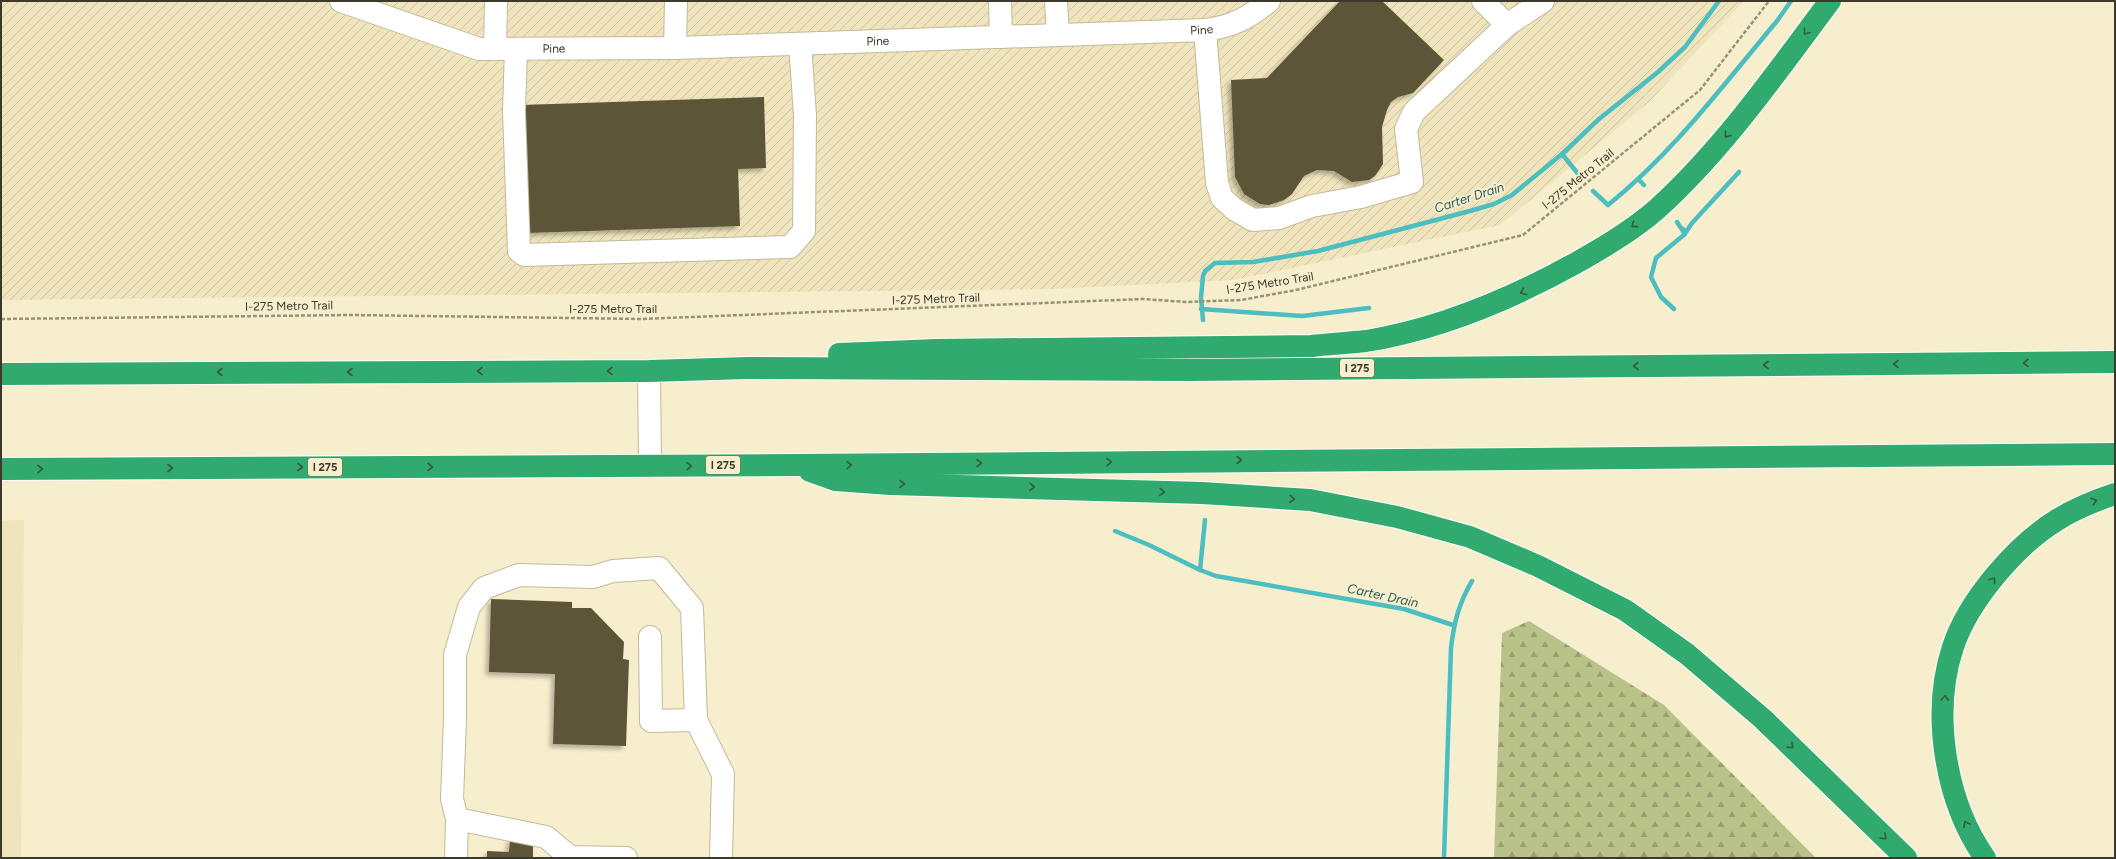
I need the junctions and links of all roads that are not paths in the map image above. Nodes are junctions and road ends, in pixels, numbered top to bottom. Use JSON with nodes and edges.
{"nodes":[{"id":1,"x":341,"y":1,"type":"edge"},
{"id":2,"x":496,"y":1,"type":"edge"},
{"id":3,"x":676,"y":1,"type":"edge"},
{"id":4,"x":1000,"y":1,"type":"edge"},
{"id":5,"x":1056,"y":1,"type":"edge"},
{"id":6,"x":1269,"y":1,"type":"edge"},
{"id":7,"x":1483,"y":1,"type":"edge"},
{"id":8,"x":1543,"y":1,"type":"edge"},
{"id":9,"x":1830,"y":1,"type":"edge"},
{"id":10,"x":1507,"y":25,"type":"junction"},
{"id":11,"x":1205,"y":30,"type":"junction"},
{"id":12,"x":1058,"y":35,"type":"junction"},
{"id":13,"x":1001,"y":37,"type":"junction"},
{"id":14,"x":800,"y":44,"type":"junction"},
{"id":15,"x":675,"y":48,"type":"junction"},
{"id":16,"x":496,"y":49,"type":"junction"},
{"id":17,"x":2115,"y":359,"type":"edge"},
{"id":18,"x":2065,"y":362,"type":"junction"},
{"id":19,"x":2115,"y":362,"type":"edge"},
{"id":20,"x":748,"y":368,"type":"junction"},
{"id":21,"x":649,"y":371,"type":"junction"},
{"id":22,"x":1,"y":374,"type":"edge"},
{"id":23,"x":2115,"y":454,"type":"edge"},
{"id":24,"x":796,"y":465,"type":"junction"},
{"id":25,"x":650,"y":466,"type":"junction"},
{"id":26,"x":1,"y":469,"type":"edge"},
{"id":27,"x":2115,"y":494,"type":"edge"},
{"id":28,"x":650,"y":637,"type":"dead end"},
{"id":29,"x":696,"y":720,"type":"junction"},
{"id":30,"x":457,"y":819,"type":"junction"},
{"id":31,"x":456,"y":858,"type":"edge"},
{"id":32,"x":626,"y":858,"type":"edge"},
{"id":33,"x":721,"y":858,"type":"edge"},
{"id":34,"x":1906,"y":858,"type":"edge"},
{"id":35,"x":1985,"y":858,"type":"edge"}],
"edges":[{"from":1,"to":16,"type":"street","name":"Pine"},
{"from":2,"to":16,"type":"street"},
{"from":3,"to":15,"type":"street"},
{"from":4,"to":13,"type":"street"},
{"from":5,"to":12,"type":"street"},
{"from":6,"to":11,"type":"street","name":"Pine"},
{"from":7,"to":10,"type":"street"},
{"from":8,"to":10,"type":"street"},
{"from":9,"to":20,"type":"highway","one_way":true},
{"from":10,"to":11,"type":"street"},
{"from":11,"to":12,"type":"street","name":"Pine"},
{"from":12,"to":13,"type":"street","name":"Pine"},
{"from":13,"to":14,"type":"street","name":"Pine"},
{"from":14,"to":15,"type":"street","name":"Pine"},
{"from":14,"to":16,"type":"street"},
{"from":15,"to":16,"type":"street","name":"Pine"},
{"from":17,"to":18,"type":"highway"},
{"from":18,"to":19,"type":"highway","number":"I 275"},
{"from":18,"to":20,"type":"highway","number":"I 275","one_way":true},
{"from":20,"to":21,"type":"highway","number":"I 275"},
{"from":21,"to":22,"type":"highway","number":"I 275","one_way":true},
{"from":21,"to":25,"type":"street"},
{"from":24,"to":23,"type":"highway","number":"I 275","one_way":true},
{"from":25,"to":24,"type":"highway","number":"I 275","one_way":true},
{"from":24,"to":34,"type":"highway","one_way":true},
{"from":26,"to":25,"type":"highway","number":"I 275","one_way":true},
{"from":35,"to":27,"type":"highway","one_way":true},
{"from":28,"to":29,"type":"street"},
{"from":29,"to":30,"type":"street"},
{"from":29,"to":33,"type":"street"},
{"from":30,"to":31,"type":"street"},
{"from":30,"to":32,"type":"street"}]}
